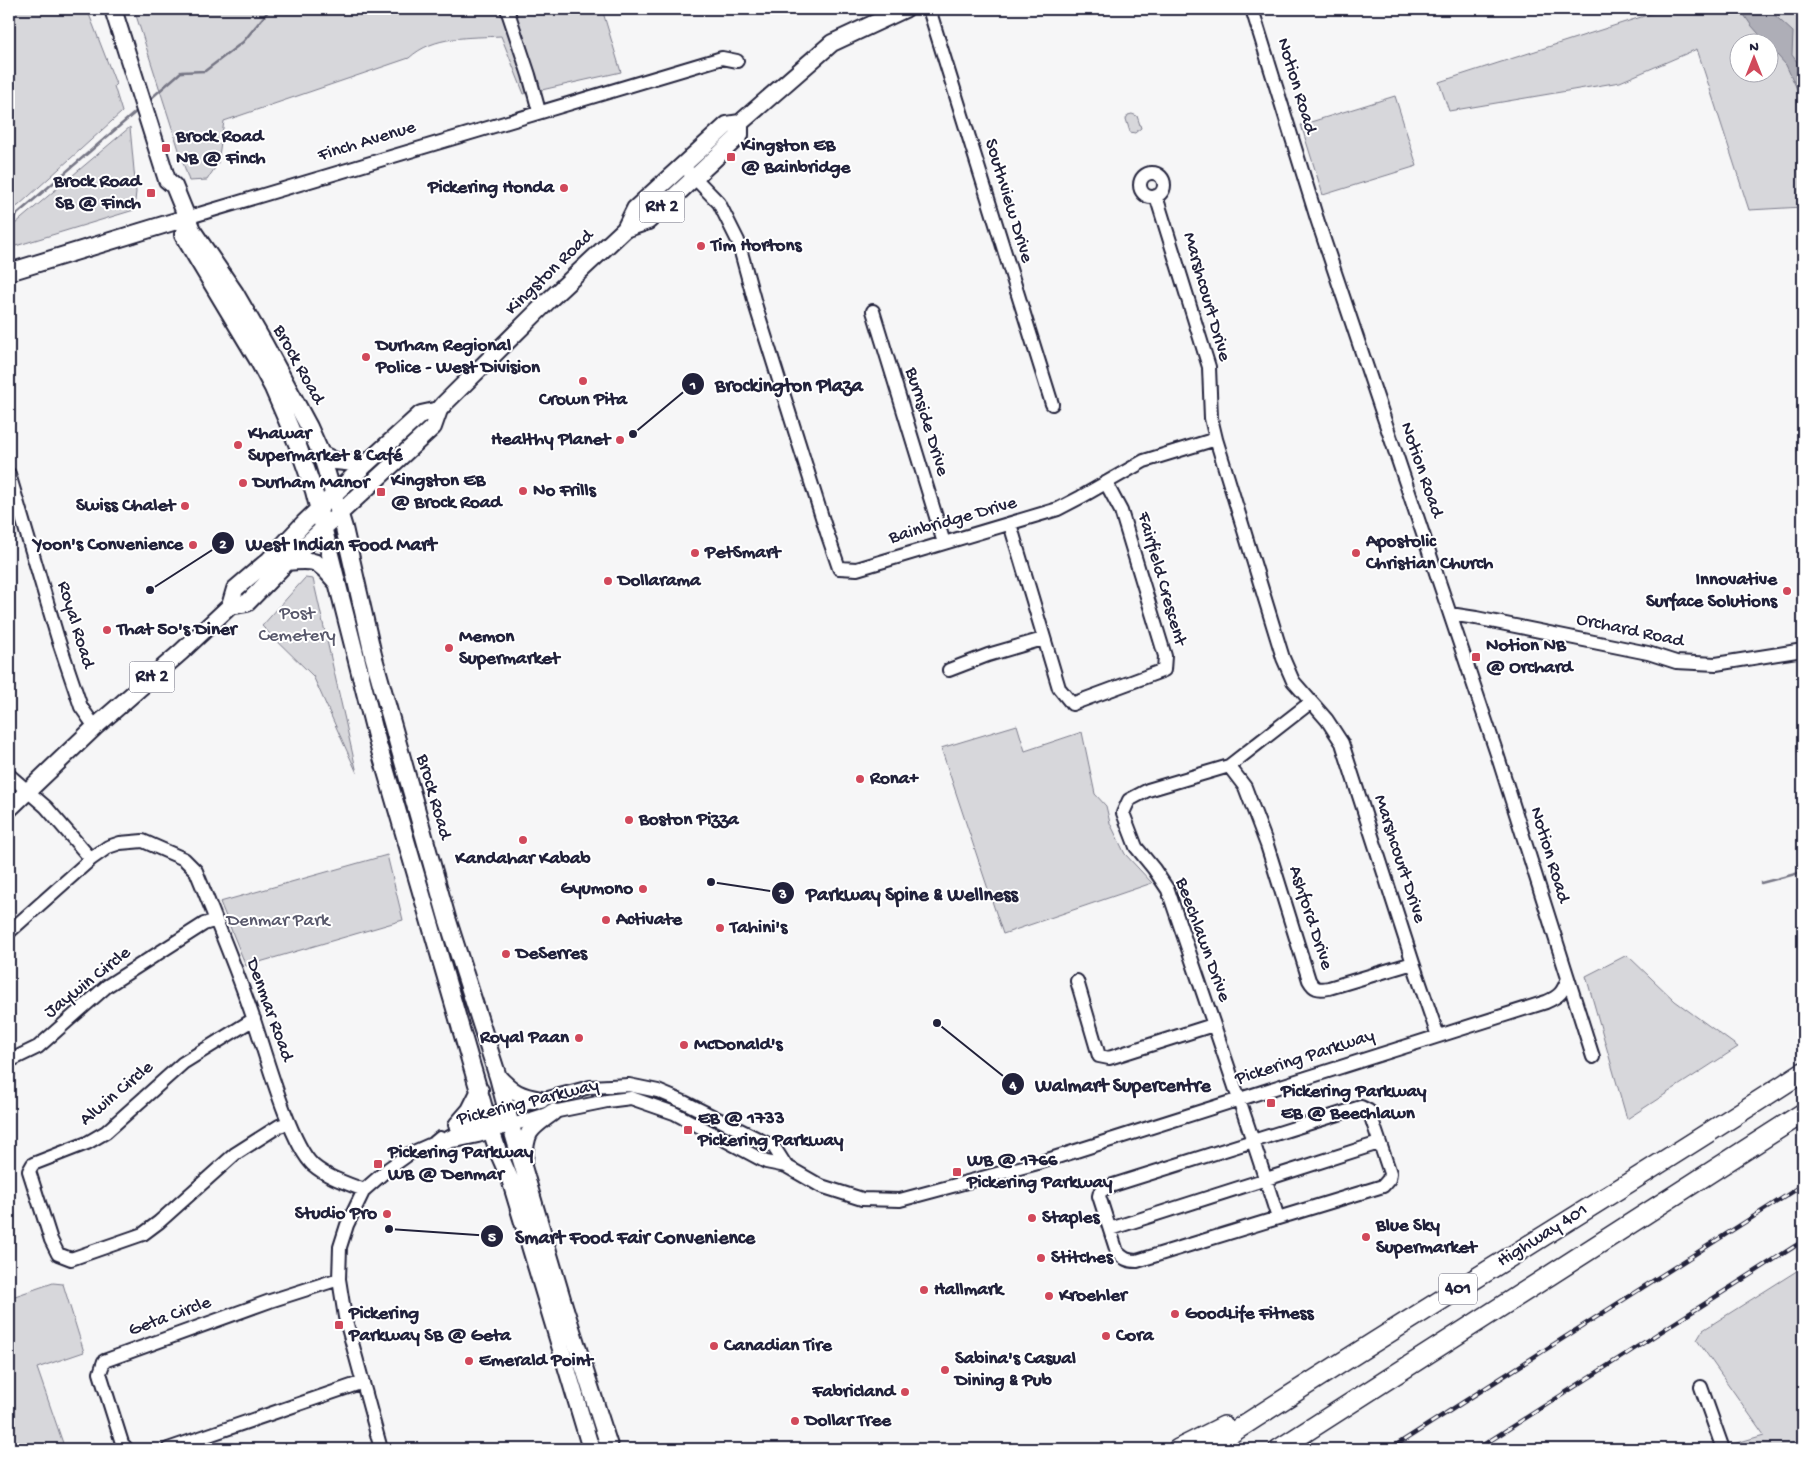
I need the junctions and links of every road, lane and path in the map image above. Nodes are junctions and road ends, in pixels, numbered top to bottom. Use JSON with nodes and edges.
{"nodes":[{"id":1,"x":112,"y":9,"type":"edge"},
{"id":2,"x":506,"y":9,"type":"edge"},
{"id":3,"x":905,"y":9,"type":"edge"},
{"id":4,"x":929,"y":9,"type":"edge"},
{"id":5,"x":1252,"y":9,"type":"edge"},
{"id":6,"x":737,"y":61,"type":"dead end"},
{"id":7,"x":539,"y":111,"type":"junction"},
{"id":8,"x":688,"y":171,"type":"junction"},
{"id":9,"x":1156,"y":196,"type":"dead end"},
{"id":10,"x":180,"y":219,"type":"junction"},
{"id":11,"x":9,"y":272,"type":"edge"},
{"id":12,"x":873,"y":311,"type":"dead end"},
{"id":13,"x":1052,"y":404,"type":"dead end"},
{"id":14,"x":439,"y":410,"type":"junction"},
{"id":15,"x":1216,"y":439,"type":"junction"},
{"id":16,"x":322,"y":454,"type":"junction"},
{"id":17,"x":366,"y":464,"type":"junction"},
{"id":18,"x":9,"y":474,"type":"edge"},
{"id":19,"x":1106,"y":483,"type":"junction"},
{"id":20,"x":335,"y":495,"type":"junction"},
{"id":21,"x":319,"y":509,"type":"junction"},
{"id":22,"x":340,"y":515,"type":"junction"},
{"id":23,"x":1010,"y":524,"type":"junction"},
{"id":24,"x":324,"y":528,"type":"junction"},
{"id":25,"x":944,"y":543,"type":"junction"},
{"id":26,"x":287,"y":562,"type":"junction"},
{"id":27,"x":336,"y":583,"type":"junction"},
{"id":28,"x":230,"y":606,"type":"junction"},
{"id":29,"x":1450,"y":614,"type":"junction"},
{"id":30,"x":1043,"y":639,"type":"junction"},
{"id":31,"x":1803,"y":650,"type":"edge"},
{"id":32,"x":949,"y":670,"type":"dead end"},
{"id":33,"x":1311,"y":702,"type":"junction"},
{"id":34,"x":95,"y":727,"type":"junction"},
{"id":35,"x":1229,"y":766,"type":"junction"},
{"id":36,"x":9,"y":775,"type":"edge"},
{"id":37,"x":28,"y":790,"type":"junction"},
{"id":38,"x":9,"y":809,"type":"edge"},
{"id":39,"x":91,"y":859,"type":"junction"},
{"id":40,"x":447,"y":918,"type":"junction"},
{"id":41,"x":216,"y":920,"type":"junction"},
{"id":42,"x":429,"y":922,"type":"junction"},
{"id":43,"x":9,"y":932,"type":"edge"},
{"id":44,"x":1413,"y":963,"type":"junction"},
{"id":45,"x":1568,"y":978,"type":"junction"},
{"id":46,"x":1077,"y":981,"type":"dead end"},
{"id":47,"x":254,"y":1019,"type":"junction"},
{"id":48,"x":1213,"y":1024,"type":"junction"},
{"id":49,"x":1438,"y":1036,"type":"junction"},
{"id":50,"x":1593,"y":1057,"type":"dead end"},
{"id":51,"x":9,"y":1061,"type":"edge"},
{"id":52,"x":1803,"y":1072,"type":"edge"},
{"id":53,"x":498,"y":1076,"type":"junction"},
{"id":54,"x":480,"y":1090,"type":"junction"},
{"id":55,"x":1240,"y":1098,"type":"junction"},
{"id":56,"x":541,"y":1100,"type":"junction"},
{"id":57,"x":506,"y":1109,"type":"junction"},
{"id":58,"x":553,"y":1112,"type":"junction"},
{"id":59,"x":1803,"y":1113,"type":"edge"},
{"id":60,"x":719,"y":1121,"type":"junction"},
{"id":61,"x":289,"y":1122,"type":"junction"},
{"id":62,"x":489,"y":1123,"type":"junction"},
{"id":63,"x":457,"y":1125,"type":"junction"},
{"id":64,"x":511,"y":1126,"type":"junction"},
{"id":65,"x":714,"y":1133,"type":"junction"},
{"id":66,"x":1253,"y":1142,"type":"junction"},
{"id":67,"x":440,"y":1143,"type":"junction"},
{"id":68,"x":1379,"y":1143,"type":"junction"},
{"id":69,"x":524,"y":1165,"type":"junction"},
{"id":70,"x":786,"y":1166,"type":"junction"},
{"id":71,"x":1266,"y":1179,"type":"junction"},
{"id":72,"x":364,"y":1190,"type":"junction"},
{"id":73,"x":1278,"y":1218,"type":"junction"},
{"id":74,"x":1110,"y":1229,"type":"junction"},
{"id":75,"x":339,"y":1279,"type":"junction"},
{"id":76,"x":363,"y":1382,"type":"junction"},
{"id":77,"x":1702,"y":1387,"type":"dead end"},
{"id":78,"x":1297,"y":1390,"type":"junction"},
{"id":79,"x":1304,"y":1433,"type":"junction"},
{"id":80,"x":591,"y":1448,"type":"edge"},
{"id":81,"x":127,"y":1449,"type":"edge"},
{"id":82,"x":168,"y":1449,"type":"edge"},
{"id":83,"x":381,"y":1449,"type":"edge"},
{"id":84,"x":610,"y":1449,"type":"edge"},
{"id":85,"x":1178,"y":1449,"type":"edge"},
{"id":86,"x":1207,"y":1449,"type":"edge"},
{"id":87,"x":1279,"y":1449,"type":"edge"},
{"id":88,"x":1284,"y":1449,"type":"edge"},
{"id":89,"x":1723,"y":1449,"type":"edge"}],
"edges":[{"from":1,"to":10,"type":"main road","name":"Brock Road"},
{"from":2,"to":7,"type":"street"},
{"from":3,"to":8,"type":"main road","name":"Kingston Road","number":"RH 2"},
{"from":4,"to":13,"type":"street","name":"Southview Drive"},
{"from":5,"to":29,"type":"street","name":"Notion Road"},
{"from":6,"to":7,"type":"street","name":"Finch Avenue"},
{"from":7,"to":10,"type":"street","name":"Finch Avenue"},
{"from":8,"to":14,"type":"main road","name":"Kingston Road","number":"RH 2"},
{"from":8,"to":25,"type":"street","name":"Bainbridge Drive"},
{"from":9,"to":15,"type":"street","name":"Marshcourt Drive"},
{"from":10,"to":11,"type":"main road","name":"Finch Avenue"},
{"from":10,"to":16,"type":"main road","name":"Brock Road"},
{"from":10,"to":21,"type":"main road","name":"Brock Road"},
{"from":12,"to":25,"type":"street","name":"Burnside Drive"},
{"from":14,"to":17,"type":"main road","name":"Kingston Road","number":"RH 2"},
{"from":14,"to":22,"type":"main road","name":"Kingston Road","number":"RH 2"},
{"from":15,"to":19,"type":"street","name":"Bainbridge Drive"},
{"from":15,"to":33,"type":"street"},
{"from":16,"to":17,"type":"main road"},
{"from":16,"to":20,"type":"main road","name":"Brock Road"},
{"from":17,"to":20,"type":"main road","name":"Kingston Road","number":"RH 2"},
{"from":18,"to":34,"type":"street","name":"Royal Road"},
{"from":19,"to":23,"type":"street","name":"Bainbridge Drive"},
{"from":19,"to":30,"type":"street","name":"Fairfield Crescent"},
{"from":20,"to":21,"type":"main road","name":"Kingston Road","number":"RH 2"},
{"from":20,"to":22,"type":"main road","name":"Brock Road"},
{"from":21,"to":24,"type":"main road","name":"Brock Road"},
{"from":21,"to":28,"type":"main road","name":"Kingston Road","number":"RH 2"},
{"from":22,"to":24,"type":"main road","name":"Kingston Road","number":"RH 2"},
{"from":22,"to":40,"type":"main road","name":"Brock Road"},
{"from":23,"to":25,"type":"street","name":"Bainbridge Drive"},
{"from":23,"to":30,"type":"street","name":"Fairfield Crescent"},
{"from":24,"to":26,"type":"main road","name":"Kingston Road","number":"RH 2"},
{"from":24,"to":27,"type":"main road","name":"Brock Road"},
{"from":26,"to":27,"type":"main road"},
{"from":26,"to":28,"type":"main road","name":"Kingston Road","number":"RH 2"},
{"from":27,"to":42,"type":"main road","name":"Brock Road"},
{"from":28,"to":34,"type":"main road","name":"Kingston Road","number":"RH 2"},
{"from":29,"to":31,"type":"street","name":"Orchard Road"},
{"from":29,"to":45,"type":"street","name":"Notion Road"},
{"from":30,"to":32,"type":"street"},
{"from":33,"to":35,"type":"street","name":"Beechlawn Drive"},
{"from":33,"to":44,"type":"street","name":"Marshcourt Drive"},
{"from":34,"to":37,"type":"main road","name":"Kingston Road","number":"RH 2"},
{"from":35,"to":44,"type":"street","name":"Ashford Drive"},
{"from":35,"to":48,"type":"street","name":"Beechlawn Drive"},
{"from":36,"to":37,"type":"street"},
{"from":37,"to":38,"type":"main road","name":"Kingston Road","number":"RH 2"},
{"from":37,"to":39,"type":"street"},
{"from":39,"to":41,"type":"street","name":"Denmar Road"},
{"from":39,"to":43,"type":"street"},
{"from":40,"to":42,"type":"main road"},
{"from":40,"to":53,"type":"main road","name":"Brock Road"},
{"from":41,"to":47,"type":"street","name":"Denmar Road"},
{"from":41,"to":51,"type":"street","name":"Jaywin Circle"},
{"from":42,"to":54,"type":"main road","name":"Brock Road"},
{"from":44,"to":49,"type":"street","name":"Marshcourt Drive"},
{"from":45,"to":49,"type":"street","name":"Pickering Parkway"},
{"from":45,"to":50,"type":"street","name":"Notion Road"},
{"from":46,"to":48,"type":"street"},
{"from":47,"to":61,"type":"street","name":"Denmar Road"},
{"from":47,"to":61,"type":"street","name":"Alwin Circle"},
{"from":48,"to":55,"type":"street","name":"Beechlawn Drive"},
{"from":49,"to":55,"type":"street","name":"Pickering Parkway"},
{"from":52,"to":78,"type":"highway","name":"Highway 401","number":"401"},
{"from":53,"to":56,"type":"main road"},
{"from":53,"to":57,"type":"main road","name":"Brock Road"},
{"from":54,"to":62,"type":"main road","name":"Brock Road"},
{"from":54,"to":63,"type":"main road"},
{"from":55,"to":66,"type":"street","name":"Beechlawn Drive"},
{"from":55,"to":70,"type":"street","name":"Pickering Parkway"},
{"from":56,"to":57,"type":"street","name":"Pickering Parkway"},
{"from":56,"to":60,"type":"street","name":"Pickering Parkway"},
{"from":57,"to":62,"type":"main road"},
{"from":57,"to":64,"type":"main road","name":"Brock Road"},
{"from":58,"to":64,"type":"street","name":"Pickering Parkway"},
{"from":58,"to":65,"type":"street","name":"Pickering Parkway"},
{"from":58,"to":69,"type":"main road"},
{"from":59,"to":79,"type":"highway","name":"Highway 401","number":"401"},
{"from":60,"to":65,"type":"street"},
{"from":60,"to":70,"type":"street","name":"Pickering Parkway"},
{"from":61,"to":72,"type":"street","name":"Denmar Road"},
{"from":62,"to":63,"type":"street","name":"Pickering Parkway"},
{"from":62,"to":64,"type":"street","name":"Pickering Parkway"},
{"from":62,"to":67,"type":"main road"},
{"from":62,"to":80,"type":"main road","name":"Brock Road"},
{"from":63,"to":67,"type":"street","name":"Pickering Parkway"},
{"from":64,"to":69,"type":"main road","name":"Brock Road"},
{"from":65,"to":70,"type":"street","name":"Pickering Parkway"},
{"from":66,"to":68,"type":"street"},
{"from":66,"to":71,"type":"street","name":"Beechlawn Drive"},
{"from":66,"to":74,"type":"street"},
{"from":67,"to":72,"type":"street","name":"Pickering Parkway"},
{"from":68,"to":71,"type":"street"},
{"from":68,"to":73,"type":"street"},
{"from":69,"to":84,"type":"main road","name":"Brock Road"},
{"from":71,"to":73,"type":"street","name":"Beechlawn Drive"},
{"from":71,"to":74,"type":"street"},
{"from":72,"to":75,"type":"street","name":"Pickering Parkway"},
{"from":73,"to":74,"type":"street"},
{"from":75,"to":76,"type":"street","name":"Pickering Parkway"},
{"from":75,"to":81,"type":"street","name":"Geta Circle"},
{"from":76,"to":82,"type":"street"},
{"from":76,"to":83,"type":"street","name":"Pickering Parkway"},
{"from":77,"to":89,"type":"street"},
{"from":78,"to":85,"type":"highway"},
{"from":78,"to":86,"type":"highway","name":"Highway 401","number":"401"},
{"from":79,"to":87,"type":"highway","name":"Highway 401","number":"401"},
{"from":79,"to":88,"type":"highway"}]}
